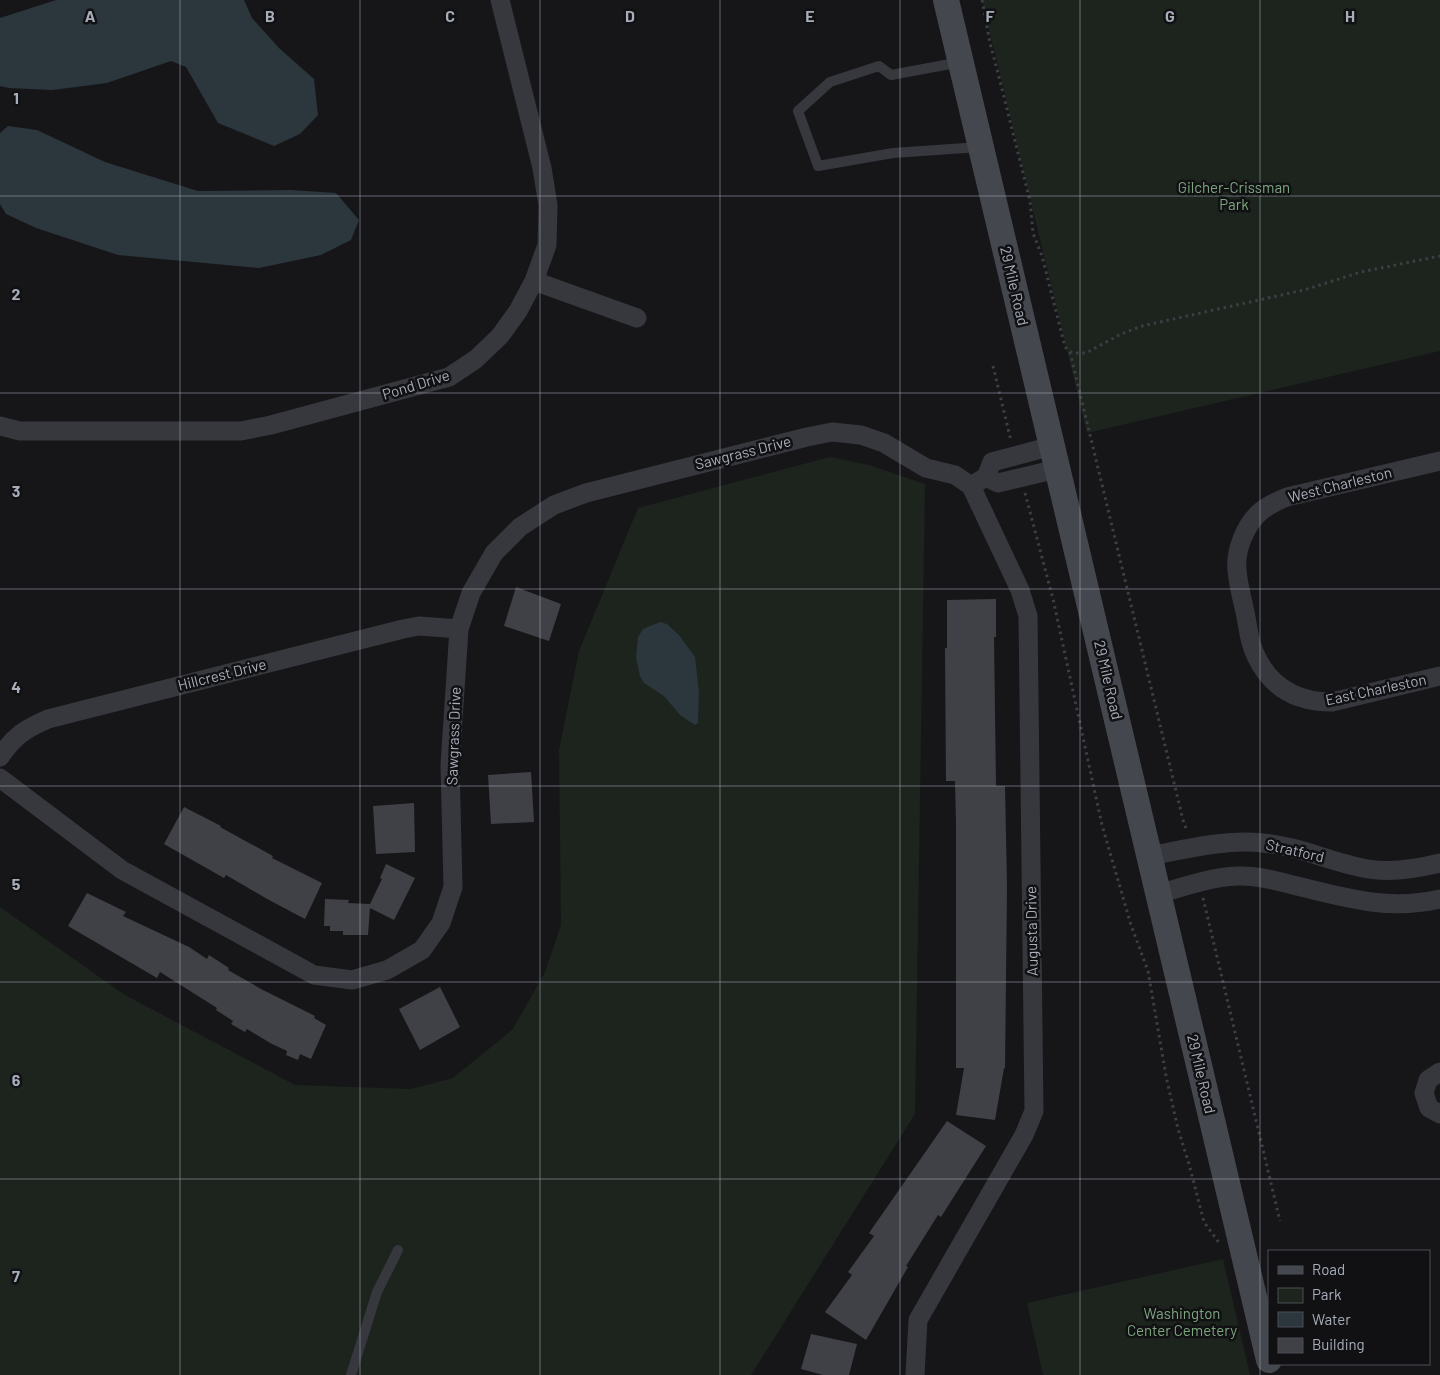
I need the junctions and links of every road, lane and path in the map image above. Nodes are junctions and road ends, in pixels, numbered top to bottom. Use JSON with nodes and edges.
{"nodes":[{"id":1,"x":500,"y":0,"type":"edge"},
{"id":2,"x":946,"y":0,"type":"edge"},
{"id":3,"x":982,"y":0,"type":"edge"},
{"id":4,"x":961,"y":62,"type":"junction"},
{"id":5,"x":981,"y":147,"type":"junction"},
{"id":6,"x":1440,"y":256,"type":"edge"},
{"id":7,"x":534,"y":281,"type":"junction"},
{"id":8,"x":637,"y":318,"type":"dead end"},
{"id":9,"x":1070,"y":352,"type":"junction"},
{"id":10,"x":993,"y":366,"type":"dead end"},
{"id":11,"x":0,"y":426,"type":"edge"},
{"id":12,"x":1015,"y":456,"type":"junction"},
{"id":13,"x":1055,"y":457,"type":"junction"},
{"id":14,"x":1440,"y":461,"type":"edge"},
{"id":15,"x":1021,"y":478,"type":"junction"},
{"id":16,"x":978,"y":482,"type":"junction"},
{"id":17,"x":1245,"y":613,"type":"joint"},
{"id":18,"x":459,"y":629,"type":"junction"},
{"id":19,"x":1440,"y":676,"type":"edge"},
{"id":20,"x":0,"y":757,"type":"edge"},
{"id":21,"x":0,"y":778,"type":"edge"},
{"id":22,"x":1192,"y":848,"type":"junction"},
{"id":23,"x":1150,"y":856,"type":"junction"},
{"id":24,"x":1440,"y":863,"type":"edge"},
{"id":25,"x":1200,"y":883,"type":"junction"},
{"id":26,"x":1158,"y":894,"type":"junction"},
{"id":27,"x":1440,"y":899,"type":"edge"},
{"id":28,"x":1440,"y":1072,"type":"edge"},
{"id":29,"x":1440,"y":1114,"type":"edge"},
{"id":30,"x":1280,"y":1221,"type":"dead end"},
{"id":31,"x":1222,"y":1246,"type":"dead end"},
{"id":32,"x":398,"y":1250,"type":"dead end"},
{"id":33,"x":1268,"y":1356,"type":"edge"},
{"id":34,"x":351,"y":1375,"type":"edge"},
{"id":35,"x":915,"y":1375,"type":"edge"}],
"edges":[{"from":1,"to":7,"type":"street","name":"Pond Drive"},
{"from":2,"to":4,"type":"street","name":"29 Mile Road"},
{"from":3,"to":9,"type":"path"},
{"from":4,"to":5,"type":"street","name":"29 Mile Road"},
{"from":4,"to":5,"type":"lane"},
{"from":5,"to":13,"type":"street","name":"29 Mile Road"},
{"from":6,"to":9,"type":"path"},
{"from":7,"to":8,"type":"street"},
{"from":7,"to":11,"type":"street","name":"Pond Drive"},
{"from":9,"to":22,"type":"path"},
{"from":10,"to":12,"type":"path"},
{"from":12,"to":13,"type":"street"},
{"from":12,"to":16,"type":"street"},
{"from":13,"to":15,"type":"street"},
{"from":13,"to":23,"type":"street","name":"29 Mile Road"},
{"from":14,"to":17,"type":"street","name":"West Charleston"},
{"from":15,"to":16,"type":"street"},
{"from":15,"to":31,"type":"path"},
{"from":16,"to":18,"type":"street","name":"Sawgrass Drive"},
{"from":16,"to":35,"type":"street","name":"Augusta Drive"},
{"from":17,"to":19,"type":"street","name":"East Charleston"},
{"from":18,"to":20,"type":"street","name":"Hillcrest Drive"},
{"from":18,"to":21,"type":"street","name":"Sawgrass Drive"},
{"from":22,"to":23,"type":"street","name":"Stratford"},
{"from":22,"to":24,"type":"street","name":"Stratford"},
{"from":23,"to":26,"type":"street","name":"29 Mile Road"},
{"from":25,"to":26,"type":"street"},
{"from":25,"to":27,"type":"street"},
{"from":25,"to":30,"type":"path"},
{"from":26,"to":33,"type":"street","name":"29 Mile Road"},
{"from":28,"to":29,"type":"street"},
{"from":32,"to":34,"type":"lane"}]}
